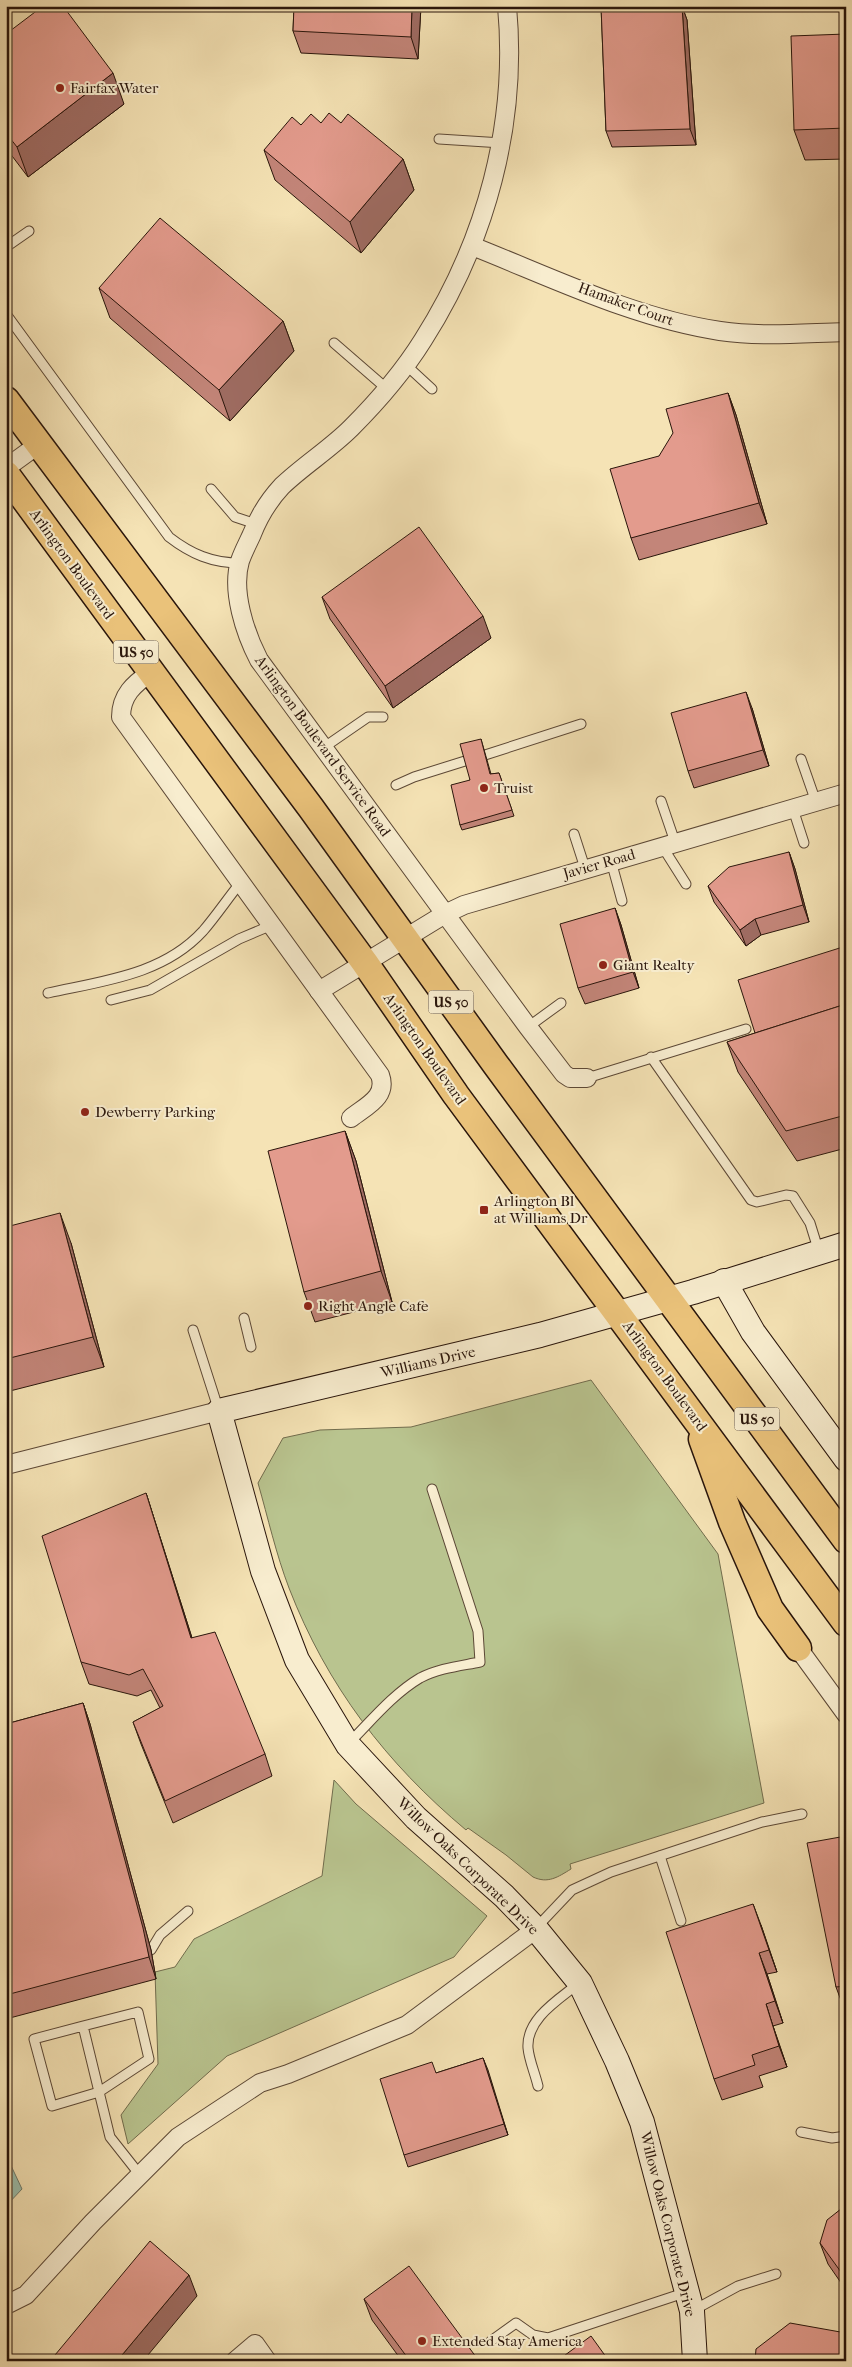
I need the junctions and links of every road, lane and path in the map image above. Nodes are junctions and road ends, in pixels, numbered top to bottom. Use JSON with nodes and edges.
{"nodes":[{"id":1,"x":507,"y":6,"type":"edge"},
{"id":2,"x":439,"y":139,"type":"dead end"},
{"id":3,"x":502,"y":143,"type":"junction"},
{"id":4,"x":29,"y":231,"type":"dead end"},
{"id":5,"x":472,"y":246,"type":"junction"},
{"id":6,"x":6,"y":247,"type":"edge"},
{"id":7,"x":6,"y":314,"type":"edge"},
{"id":8,"x":846,"y":332,"type":"edge"},
{"id":9,"x":334,"y":343,"type":"dead end"},
{"id":10,"x":406,"y":365,"type":"junction"},
{"id":11,"x":432,"y":388,"type":"dead end"},
{"id":12,"x":388,"y":389,"type":"junction"},
{"id":13,"x":6,"y":400,"type":"edge"},
{"id":14,"x":39,"y":444,"type":"junction"},
{"id":15,"x":6,"y":468,"type":"edge"},
{"id":16,"x":6,"y":474,"type":"edge"},
{"id":17,"x":211,"y":488,"type":"dead end"},
{"id":18,"x":256,"y":524,"type":"junction"},
{"id":19,"x":240,"y":563,"type":"junction"},
{"id":20,"x":151,"y":672,"type":"junction"},
{"id":21,"x":383,"y":717,"type":"dead end"},
{"id":22,"x":581,"y":724,"type":"dead end"},
{"id":23,"x":323,"y":748,"type":"junction"},
{"id":24,"x":485,"y":754,"type":"edge"},
{"id":25,"x":801,"y":759,"type":"dead end"},
{"id":26,"x":465,"y":761,"type":"edge"},
{"id":27,"x":396,"y":785,"type":"dead end"},
{"id":28,"x":846,"y":793,"type":"edge"},
{"id":29,"x":661,"y":801,"type":"dead end"},
{"id":30,"x":816,"y":802,"type":"junction"},
{"id":31,"x":793,"y":808,"type":"junction"},
{"id":32,"x":574,"y":834,"type":"dead end"},
{"id":33,"x":804,"y":843,"type":"dead end"},
{"id":34,"x":669,"y":844,"type":"junction"},
{"id":35,"x":611,"y":861,"type":"junction"},
{"id":36,"x":585,"y":868,"type":"junction"},
{"id":37,"x":241,"y":882,"type":"junction"},
{"id":38,"x":686,"y":884,"type":"dead end"},
{"id":39,"x":622,"y":901,"type":"dead end"},
{"id":40,"x":445,"y":914,"type":"junction"},
{"id":41,"x":272,"y":925,"type":"junction"},
{"id":42,"x":405,"y":938,"type":"junction"},
{"id":43,"x":365,"y":963,"type":"junction"},
{"id":44,"x":319,"y":991,"type":"junction"},
{"id":45,"x":48,"y":993,"type":"dead end"},
{"id":46,"x":111,"y":1000,"type":"dead end"},
{"id":47,"x":561,"y":1003,"type":"dead end"},
{"id":48,"x":528,"y":1027,"type":"junction"},
{"id":49,"x":746,"y":1029,"type":"edge"},
{"id":50,"x":652,"y":1057,"type":"junction"},
{"id":51,"x":587,"y":1078,"type":"joint"},
{"id":52,"x":352,"y":1118,"type":"dead end"},
{"id":53,"x":846,"y":1244,"type":"edge"},
{"id":54,"x":819,"y":1252,"type":"junction"},
{"id":55,"x":724,"y":1281,"type":"junction"},
{"id":56,"x":669,"y":1299,"type":"junction"},
{"id":57,"x":618,"y":1313,"type":"junction"},
{"id":58,"x":244,"y":1318,"type":"dead end"},
{"id":59,"x":193,"y":1330,"type":"dead end"},
{"id":60,"x":251,"y":1347,"type":"dead end"},
{"id":61,"x":219,"y":1411,"type":"junction"},
{"id":62,"x":694,"y":1414,"type":"junction"},
{"id":63,"x":846,"y":1459,"type":"edge"},
{"id":64,"x":6,"y":1465,"type":"edge"},
{"id":65,"x":432,"y":1489,"type":"dead end"},
{"id":66,"x":846,"y":1540,"type":"edge"},
{"id":67,"x":846,"y":1623,"type":"edge"},
{"id":68,"x":798,"y":1648,"type":"joint"},
{"id":69,"x":846,"y":1714,"type":"edge"},
{"id":70,"x":348,"y":1745,"type":"junction"},
{"id":71,"x":802,"y":1814,"type":"dead end"},
{"id":72,"x":660,"y":1856,"type":"junction"},
{"id":73,"x":188,"y":1911,"type":"dead end"},
{"id":74,"x":681,"y":1921,"type":"dead end"},
{"id":75,"x":536,"y":1929,"type":"junction"},
{"id":76,"x":150,"y":1950,"type":"edge"},
{"id":77,"x":580,"y":1982,"type":"junction"},
{"id":78,"x":84,"y":2026,"type":"junction"},
{"id":79,"x":538,"y":2086,"type":"dead end"},
{"id":80,"x":100,"y":2092,"type":"junction"},
{"id":81,"x":800,"y":2132,"type":"dead end"},
{"id":82,"x":846,"y":2136,"type":"edge"},
{"id":83,"x":140,"y":2175,"type":"junction"},
{"id":84,"x":776,"y":2274,"type":"dead end"},
{"id":85,"x":690,"y":2301,"type":"junction"},
{"id":86,"x":6,"y":2305,"type":"edge"},
{"id":87,"x":491,"y":2341,"type":"dead end"},
{"id":88,"x":236,"y":2361,"type":"edge"},
{"id":89,"x":267,"y":2361,"type":"edge"},
{"id":90,"x":695,"y":2361,"type":"edge"}],
"edges":[{"from":1,"to":3,"type":"street"},
{"from":2,"to":3,"type":"lane"},
{"from":3,"to":5,"type":"street"},
{"from":4,"to":6,"type":"lane"},
{"from":5,"to":8,"type":"street","name":"Hamaker Court"},
{"from":5,"to":10,"type":"street"},
{"from":7,"to":19,"type":"lane"},
{"from":9,"to":12,"type":"lane"},
{"from":10,"to":11,"type":"lane"},
{"from":10,"to":12,"type":"street"},
{"from":12,"to":18,"type":"street"},
{"from":13,"to":14,"type":"main road","number":"US 50"},
{"from":14,"to":15,"type":"street"},
{"from":14,"to":42,"type":"main road","number":"US 50"},
{"from":16,"to":20,"type":"main road","name":"Arlington Boulevard","number":"US 50"},
{"from":17,"to":18,"type":"lane"},
{"from":18,"to":19,"type":"street"},
{"from":19,"to":23,"type":"street","name":"Arlington Boulevard Service Road"},
{"from":20,"to":37,"type":"street"},
{"from":20,"to":43,"type":"main road","name":"Arlington Boulevard","number":"US 50"},
{"from":21,"to":23,"type":"lane"},
{"from":22,"to":24,"type":"lane"},
{"from":23,"to":40,"type":"street","name":"Arlington Boulevard Service Road"},
{"from":25,"to":30,"type":"lane"},
{"from":26,"to":27,"type":"lane"},
{"from":28,"to":30,"type":"street","name":"Javier Road"},
{"from":29,"to":34,"type":"lane"},
{"from":30,"to":31,"type":"street","name":"Javier Road"},
{"from":31,"to":33,"type":"lane"},
{"from":31,"to":34,"type":"street","name":"Javier Road"},
{"from":32,"to":36,"type":"lane"},
{"from":34,"to":35,"type":"street","name":"Javier Road"},
{"from":34,"to":38,"type":"lane"},
{"from":35,"to":36,"type":"street","name":"Javier Road"},
{"from":35,"to":39,"type":"lane"},
{"from":36,"to":40,"type":"street","name":"Javier Road"},
{"from":37,"to":41,"type":"street"},
{"from":37,"to":45,"type":"lane"},
{"from":40,"to":42,"type":"street","name":"Javier Road"},
{"from":40,"to":48,"type":"street","name":"Arlington Boulevard Service Road"},
{"from":41,"to":44,"type":"street"},
{"from":41,"to":46,"type":"lane"},
{"from":42,"to":43,"type":"street","name":"Javier Road"},
{"from":42,"to":56,"type":"main road","number":"US 50"},
{"from":43,"to":44,"type":"street","name":"Javier Road"},
{"from":43,"to":57,"type":"main road","name":"Arlington Boulevard","number":"US 50"},
{"from":44,"to":52,"type":"street"},
{"from":47,"to":48,"type":"lane"},
{"from":48,"to":51,"type":"street","name":"Arlington Boulevard Service Road"},
{"from":49,"to":50,"type":"lane"},
{"from":50,"to":51,"type":"lane"},
{"from":50,"to":54,"type":"lane"},
{"from":53,"to":54,"type":"street","name":"Williams Drive"},
{"from":54,"to":55,"type":"street","name":"Williams Drive"},
{"from":55,"to":56,"type":"street","name":"Williams Drive"},
{"from":55,"to":63,"type":"street"},
{"from":56,"to":57,"type":"street","name":"Williams Drive"},
{"from":56,"to":66,"type":"main road","number":"US 50"},
{"from":57,"to":61,"type":"street","name":"Williams Drive"},
{"from":57,"to":62,"type":"main road","name":"Arlington Boulevard","number":"US 50"},
{"from":58,"to":60,"type":"lane"},
{"from":59,"to":61,"type":"lane"},
{"from":61,"to":64,"type":"street","name":"Williams Drive"},
{"from":61,"to":70,"type":"street","name":"Willow Oaks Corporate Drive"},
{"from":62,"to":67,"type":"main road","name":"Arlington Boulevard","number":"US 50"},
{"from":62,"to":68,"type":"main road"},
{"from":65,"to":70,"type":"lane"},
{"from":68,"to":69,"type":"street"},
{"from":70,"to":75,"type":"street","name":"Willow Oaks Corporate Drive"},
{"from":71,"to":72,"type":"lane"},
{"from":72,"to":74,"type":"lane"},
{"from":72,"to":75,"type":"lane"},
{"from":73,"to":76,"type":"lane"},
{"from":75,"to":77,"type":"street","name":"Willow Oaks Corporate Drive"},
{"from":75,"to":83,"type":"street"},
{"from":77,"to":79,"type":"lane"},
{"from":77,"to":85,"type":"street","name":"Willow Oaks Corporate Drive"},
{"from":78,"to":80,"type":"lane"},
{"from":78,"to":80,"type":"lane"},
{"from":78,"to":80,"type":"lane"},
{"from":80,"to":83,"type":"lane"},
{"from":81,"to":82,"type":"lane"},
{"from":83,"to":86,"type":"street"},
{"from":84,"to":85,"type":"lane"},
{"from":85,"to":87,"type":"lane"},
{"from":85,"to":90,"type":"street","name":"Willow Oaks Corporate Drive"},
{"from":88,"to":89,"type":"street"}]}
